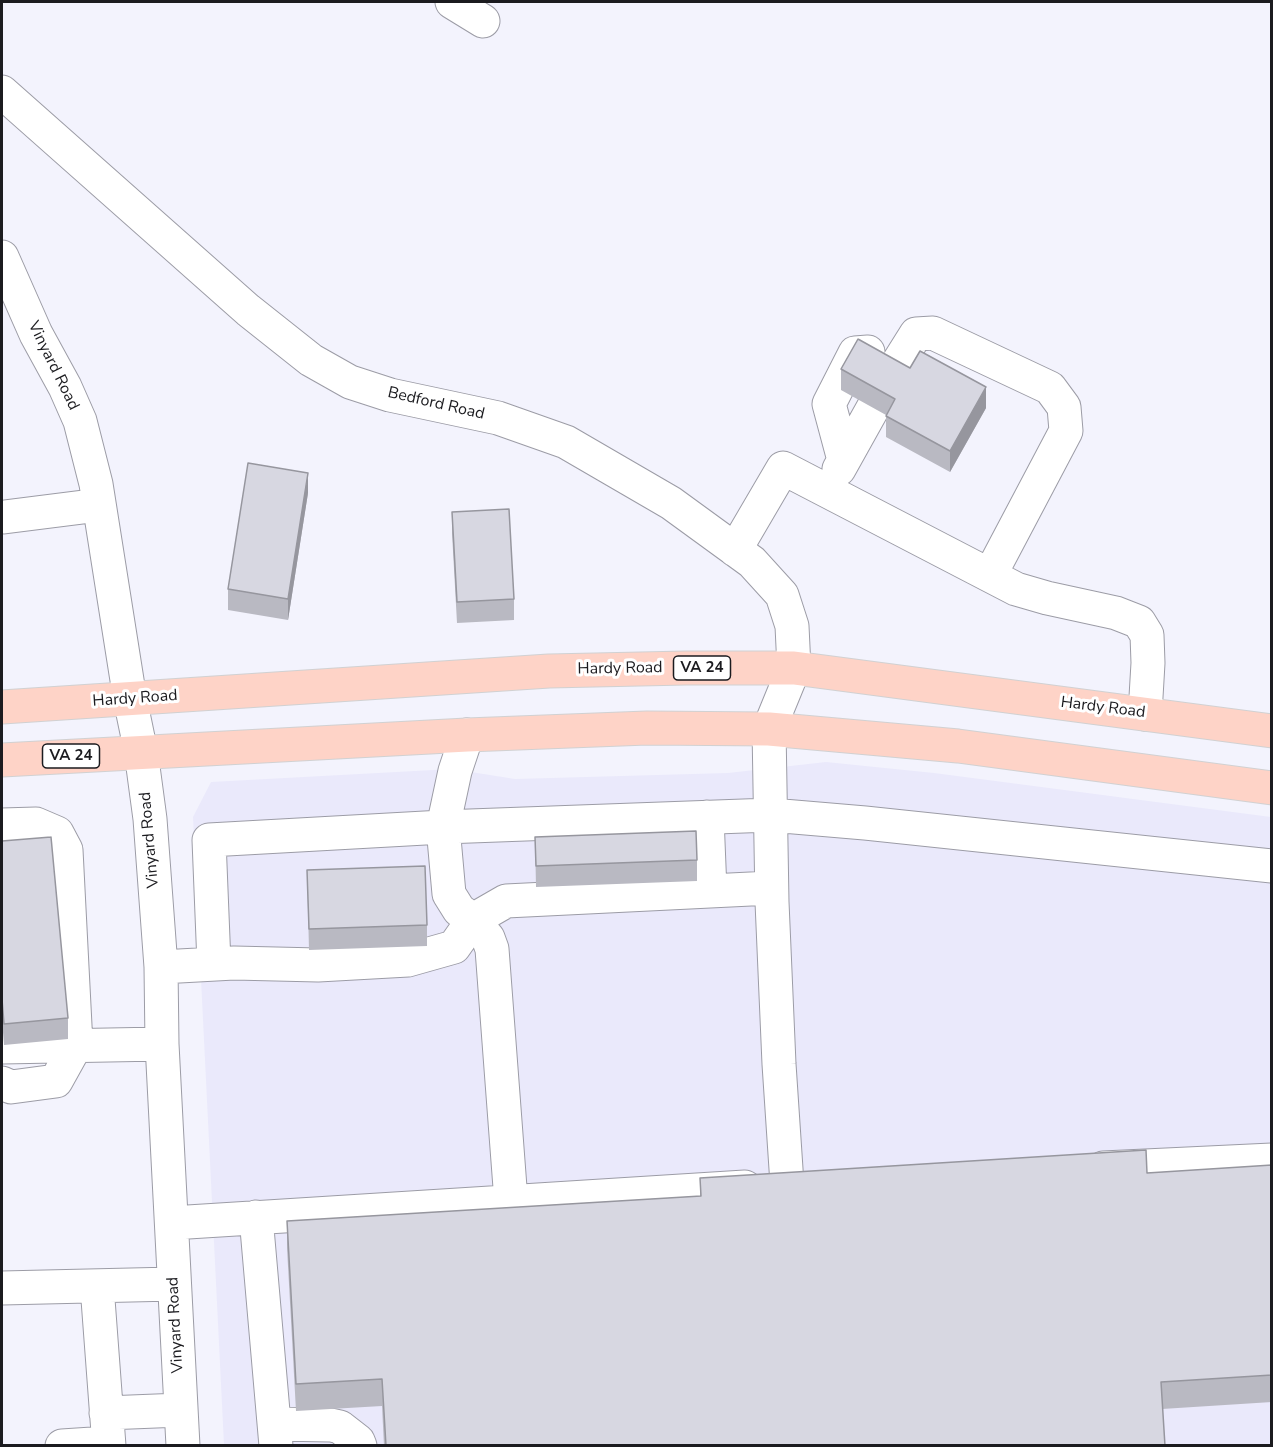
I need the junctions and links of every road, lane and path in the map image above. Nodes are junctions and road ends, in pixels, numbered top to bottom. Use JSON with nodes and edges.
{"nodes":[{"id":1,"x":452,"y":2,"type":"edge"},
{"id":2,"x":483,"y":21,"type":"dead end"},
{"id":3,"x":2,"y":92,"type":"edge"},
{"id":4,"x":2,"y":257,"type":"edge"},
{"id":5,"x":906,"y":348,"type":"junction"},
{"id":6,"x":889,"y":377,"type":"edge"},
{"id":7,"x":873,"y":408,"type":"edge"},
{"id":8,"x":844,"y":460,"type":"junction"},
{"id":9,"x":827,"y":491,"type":"junction"},
{"id":10,"x":99,"y":505,"type":"junction"},
{"id":11,"x":4,"y":517,"type":"dead end"},
{"id":12,"x":735,"y":550,"type":"junction"},
{"id":13,"x":990,"y":576,"type":"junction"},
{"id":14,"x":794,"y":668,"type":"junction"},
{"id":15,"x":130,"y":699,"type":"junction"},
{"id":16,"x":2,"y":707,"type":"edge"},
{"id":17,"x":1145,"y":714,"type":"junction"},
{"id":18,"x":769,"y":729,"type":"junction"},
{"id":19,"x":1272,"y":731,"type":"edge"},
{"id":20,"x":467,"y":735,"type":"junction"},
{"id":21,"x":141,"y":752,"type":"junction"},
{"id":22,"x":2,"y":760,"type":"edge"},
{"id":23,"x":1272,"y":788,"type":"edge"},
{"id":24,"x":771,"y":815,"type":"junction"},
{"id":25,"x":707,"y":817,"type":"junction"},
{"id":26,"x":2,"y":825,"type":"edge"},
{"id":27,"x":443,"y":827,"type":"junction"},
{"id":28,"x":1272,"y":866,"type":"edge"},
{"id":29,"x":771,"y":888,"type":"junction"},
{"id":30,"x":710,"y":891,"type":"junction"},
{"id":31,"x":473,"y":920,"type":"junction"},
{"id":32,"x":214,"y":964,"type":"junction"},
{"id":33,"x":161,"y":968,"type":"junction"},
{"id":34,"x":162,"y":1044,"type":"junction"},
{"id":35,"x":76,"y":1045,"type":"junction"},
{"id":36,"x":2,"y":1047,"type":"edge"},
{"id":37,"x":2,"y":1083,"type":"edge"},
{"id":38,"x":1272,"y":1160,"type":"edge"},
{"id":39,"x":1072,"y":1169,"type":"edge"},
{"id":40,"x":822,"y":1182,"type":"edge"},
{"id":41,"x":787,"y":1184,"type":"junction"},
{"id":42,"x":511,"y":1201,"type":"junction"},
{"id":43,"x":256,"y":1218,"type":"junction"},
{"id":44,"x":172,"y":1222,"type":"junction"},
{"id":45,"x":174,"y":1284,"type":"junction"},
{"id":46,"x":98,"y":1286,"type":"junction"},
{"id":47,"x":2,"y":1288,"type":"edge"},
{"id":48,"x":181,"y":1410,"type":"junction"},
{"id":49,"x":108,"y":1434,"type":"edge"},
{"id":50,"x":275,"y":1435,"type":"edge"},
{"id":51,"x":62,"y":1446,"type":"edge"},
{"id":52,"x":183,"y":1446,"type":"edge"},
{"id":53,"x":360,"y":1446,"type":"edge"}],
"edges":[{"from":1,"to":2,"type":"street"},
{"from":3,"to":12,"type":"street","name":"Bedford Road"},
{"from":4,"to":10,"type":"street","name":"Vinyard Road"},
{"from":5,"to":6,"type":"street"},
{"from":5,"to":8,"type":"street"},
{"from":5,"to":13,"type":"street"},
{"from":7,"to":8,"type":"street"},
{"from":8,"to":9,"type":"street"},
{"from":9,"to":12,"type":"street"},
{"from":9,"to":13,"type":"street"},
{"from":10,"to":11,"type":"street"},
{"from":10,"to":15,"type":"street","name":"Vinyard Road"},
{"from":12,"to":14,"type":"street","name":"Bedford Road"},
{"from":13,"to":17,"type":"street"},
{"from":14,"to":15,"type":"main road","name":"Hardy Road","number":"VA 24"},
{"from":14,"to":17,"type":"main road","name":"Hardy Road","number":"VA 24"},
{"from":14,"to":18,"type":"street","name":"Bedford Road"},
{"from":15,"to":16,"type":"main road","name":"Hardy Road","number":"VA 24"},
{"from":15,"to":21,"type":"street","name":"Vinyard Road"},
{"from":17,"to":19,"type":"main road","name":"Hardy Road","number":"VA 24"},
{"from":18,"to":20,"type":"main road","number":"VA 24"},
{"from":18,"to":23,"type":"main road","number":"VA 24"},
{"from":18,"to":24,"type":"street"},
{"from":20,"to":21,"type":"main road","number":"VA 24"},
{"from":20,"to":27,"type":"street"},
{"from":21,"to":22,"type":"main road","number":"VA 24"},
{"from":21,"to":33,"type":"street","name":"Vinyard Road"},
{"from":24,"to":25,"type":"street"},
{"from":24,"to":28,"type":"street"},
{"from":24,"to":29,"type":"street"},
{"from":25,"to":27,"type":"street"},
{"from":25,"to":30,"type":"street"},
{"from":26,"to":35,"type":"street"},
{"from":27,"to":31,"type":"street"},
{"from":27,"to":32,"type":"street"},
{"from":29,"to":30,"type":"street"},
{"from":29,"to":41,"type":"street"},
{"from":30,"to":31,"type":"street"},
{"from":31,"to":32,"type":"street"},
{"from":31,"to":42,"type":"street"},
{"from":32,"to":33,"type":"street"},
{"from":33,"to":34,"type":"street","name":"Vinyard Road"},
{"from":34,"to":35,"type":"street"},
{"from":34,"to":44,"type":"street","name":"Vinyard Road"},
{"from":35,"to":36,"type":"street"},
{"from":35,"to":37,"type":"street"},
{"from":38,"to":39,"type":"street"},
{"from":40,"to":41,"type":"street"},
{"from":41,"to":42,"type":"street"},
{"from":42,"to":43,"type":"street"},
{"from":43,"to":44,"type":"street"},
{"from":43,"to":50,"type":"street"},
{"from":44,"to":45,"type":"street","name":"Vinyard Road"},
{"from":45,"to":46,"type":"street"},
{"from":45,"to":48,"type":"street","name":"Vinyard Road"},
{"from":46,"to":47,"type":"street"},
{"from":46,"to":49,"type":"street"},
{"from":48,"to":49,"type":"street"},
{"from":48,"to":52,"type":"street","name":"Vinyard Road"},
{"from":49,"to":51,"type":"street"},
{"from":50,"to":53,"type":"street"}]}
